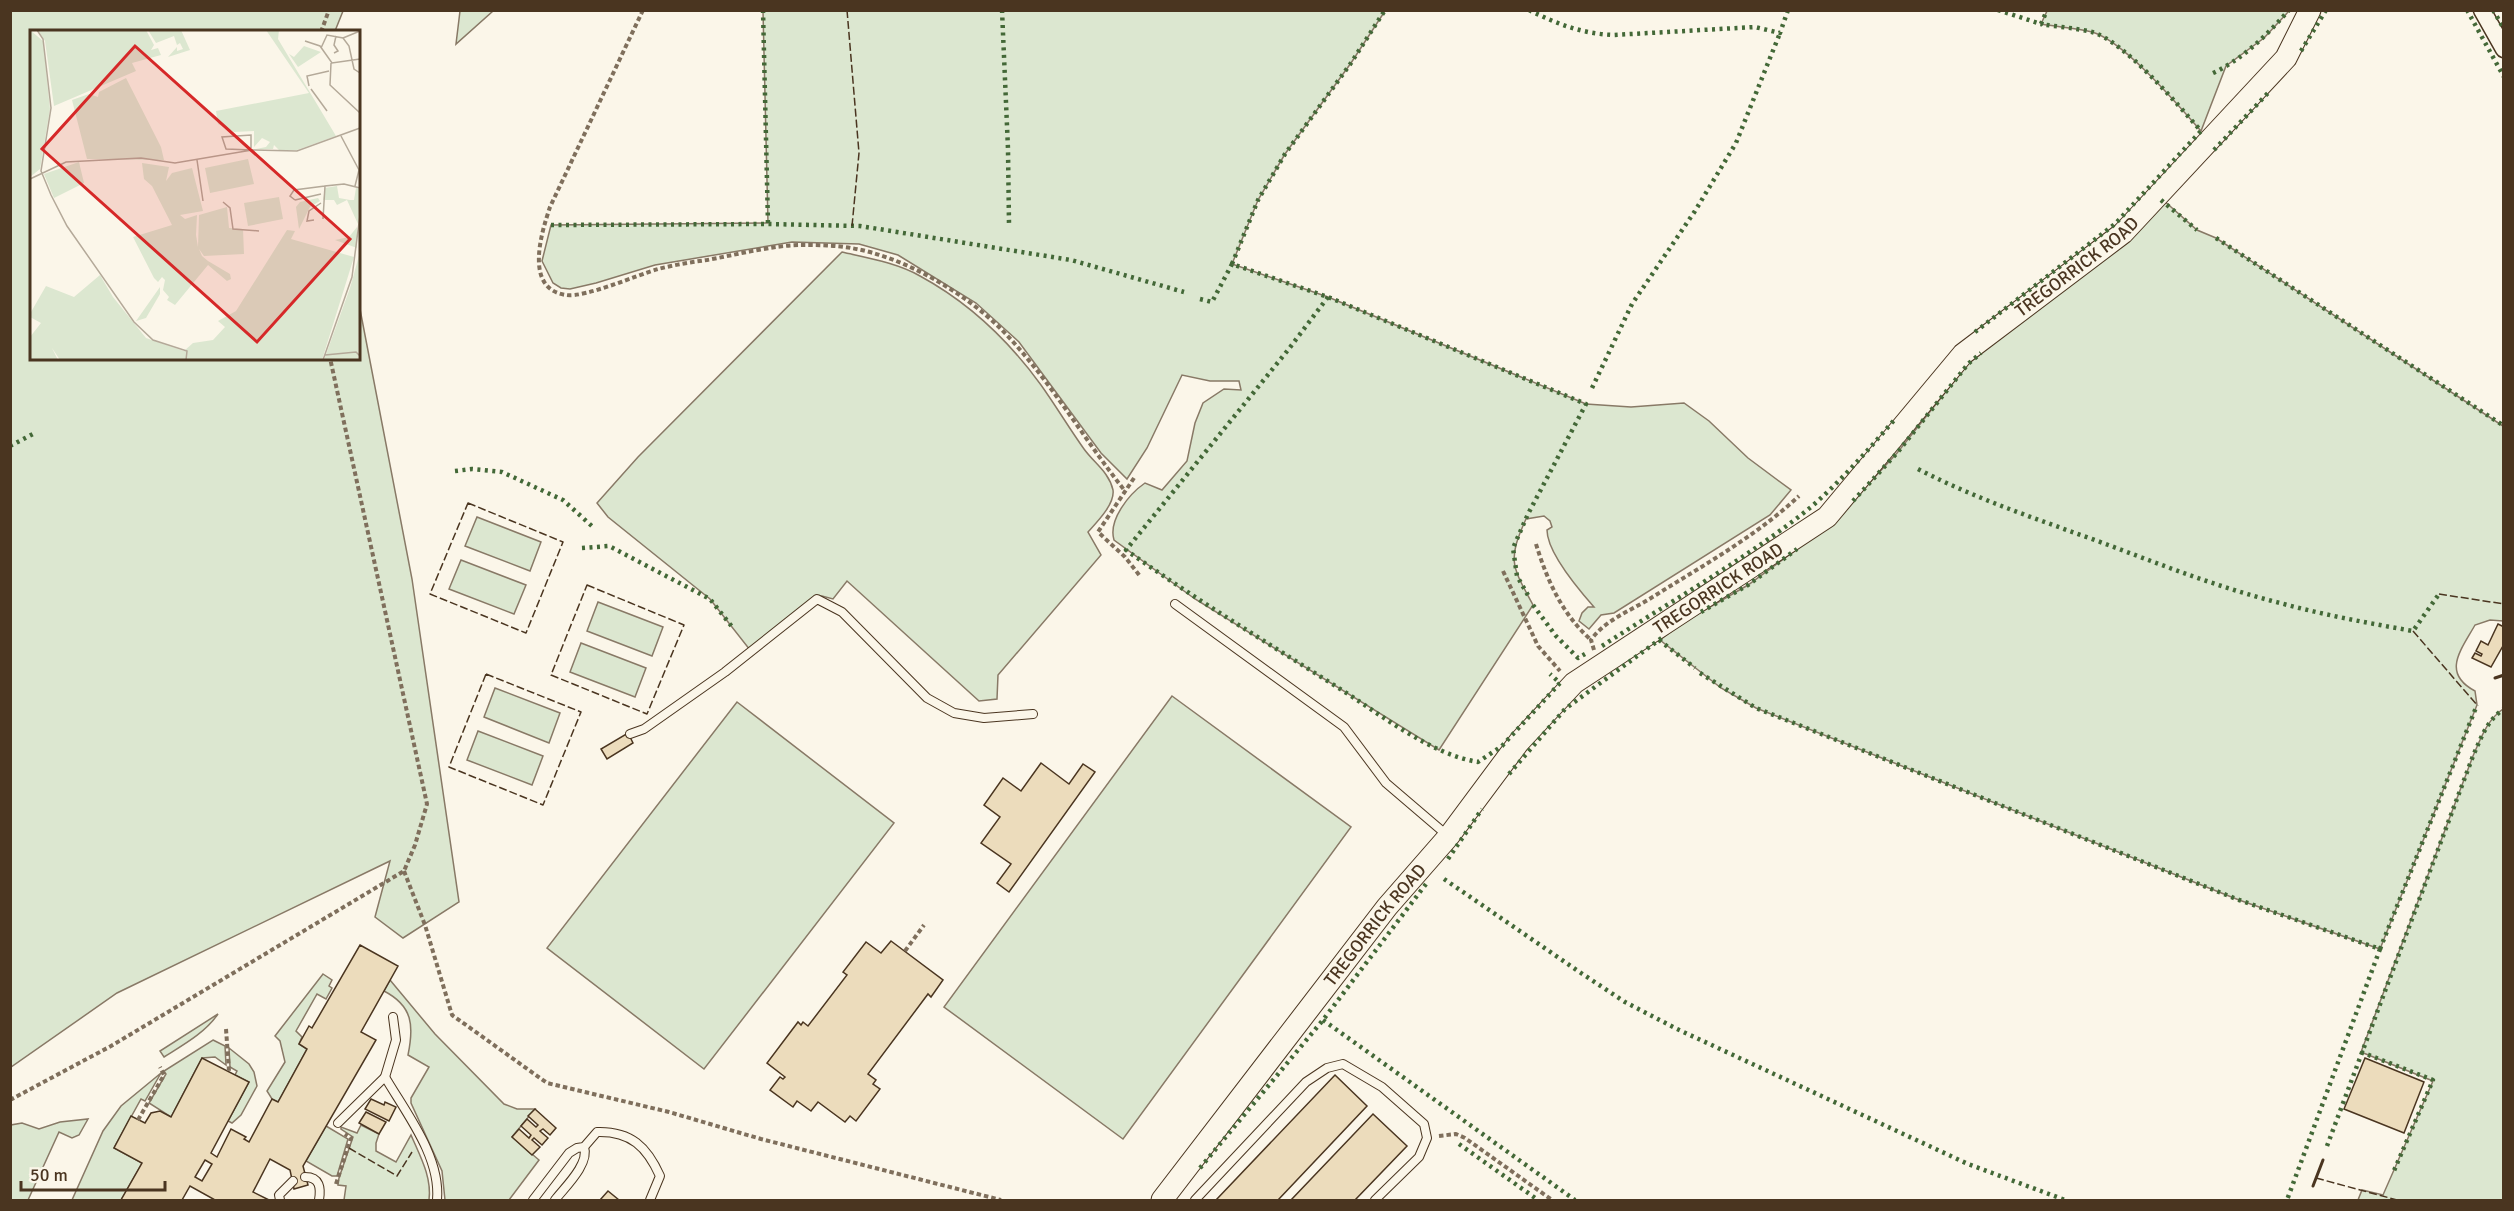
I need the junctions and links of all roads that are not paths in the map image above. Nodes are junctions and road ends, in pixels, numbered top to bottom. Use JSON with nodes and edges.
{"nodes":[{"id":1,"x":2310,"y":10,"type":"edge"},
{"id":2,"x":2482,"y":10,"type":"edge"},
{"id":3,"x":2504,"y":49,"type":"edge"},
{"id":4,"x":1175,"y":604,"type":"dead end"},
{"id":5,"x":1033,"y":714,"type":"dead end"},
{"id":6,"x":630,"y":734,"type":"dead end"},
{"id":7,"x":1449,"y":836,"type":"junction"},
{"id":8,"x":393,"y":1017,"type":"dead end"},
{"id":9,"x":385,"y":1077,"type":"junction"},
{"id":10,"x":338,"y":1123,"type":"road end"},
{"id":11,"x":584,"y":1147,"type":"junction"},
{"id":12,"x":305,"y":1177,"type":"dead end"},
{"id":13,"x":292,"y":1180,"type":"dead end"},
{"id":14,"x":280,"y":1200,"type":"edge"},
{"id":15,"x":319,"y":1200,"type":"edge"},
{"id":16,"x":437,"y":1200,"type":"edge"},
{"id":17,"x":533,"y":1200,"type":"edge"},
{"id":18,"x":555,"y":1200,"type":"edge"},
{"id":19,"x":650,"y":1200,"type":"edge"},
{"id":20,"x":1162,"y":1200,"type":"edge"},
{"id":21,"x":1195,"y":1200,"type":"edge"},
{"id":22,"x":1375,"y":1200,"type":"edge"}],
"edges":[{"from":1,"to":7,"type":"street","name":"TREGORRICK ROAD"},
{"from":2,"to":3,"type":"street"},
{"from":4,"to":7,"type":"lane"},
{"from":5,"to":6,"type":"lane"},
{"from":7,"to":20,"type":"street","name":"TREGORRICK ROAD"},
{"from":8,"to":9,"type":"lane"},
{"from":9,"to":10,"type":"lane"},
{"from":9,"to":16,"type":"lane"},
{"from":11,"to":17,"type":"lane"},
{"from":11,"to":18,"type":"lane"},
{"from":11,"to":19,"type":"lane"},
{"from":12,"to":15,"type":"lane"},
{"from":13,"to":14,"type":"lane"},
{"from":21,"to":22,"type":"lane"}]}
